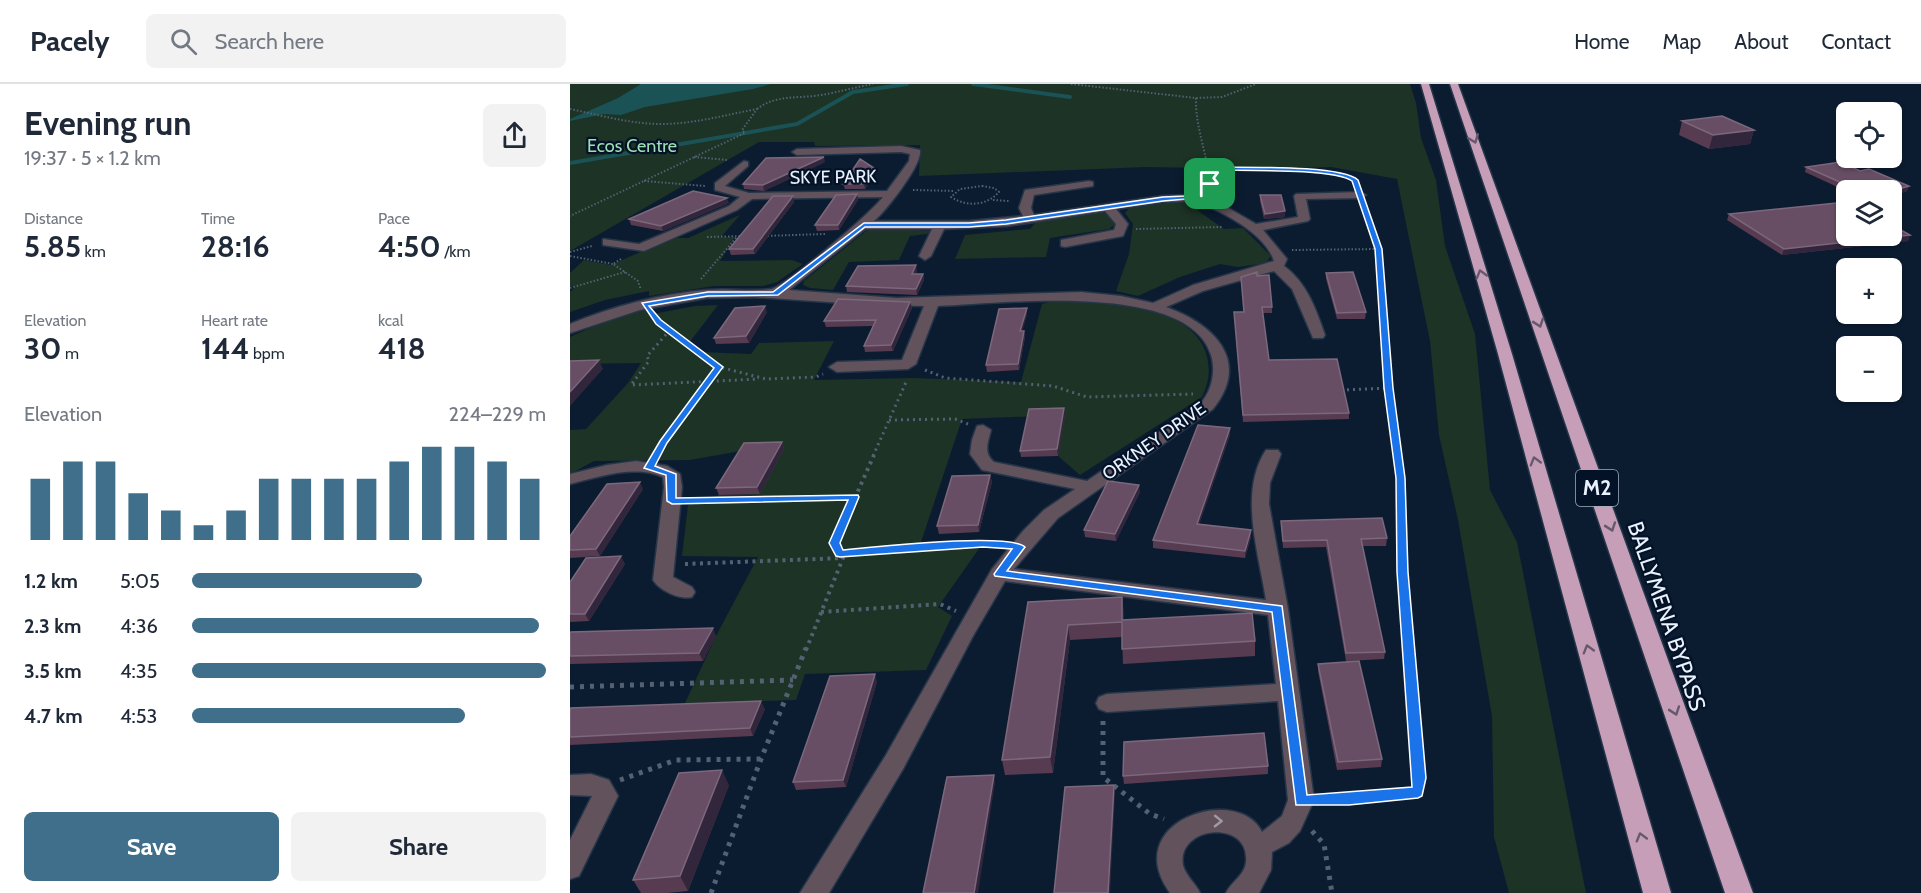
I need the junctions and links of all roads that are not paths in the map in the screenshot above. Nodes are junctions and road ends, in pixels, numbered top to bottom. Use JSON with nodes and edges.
{"nodes":[{"id":1,"x":1425,"y":84,"type":"edge"},
{"id":2,"x":1454,"y":84,"type":"edge"},
{"id":3,"x":797,"y":152,"type":"dead end"},
{"id":4,"x":744,"y":164,"type":"dead end"},
{"id":5,"x":1089,"y":184,"type":"dead end"},
{"id":6,"x":892,"y":194,"type":"junction"},
{"id":7,"x":1360,"y":195,"type":"road end"},
{"id":8,"x":749,"y":196,"type":"junction"},
{"id":9,"x":1108,"y":207,"type":"junction"},
{"id":10,"x":1030,"y":218,"type":"junction"},
{"id":11,"x":939,"y":226,"type":"junction"},
{"id":12,"x":1254,"y":227,"type":"junction"},
{"id":13,"x":859,"y":229,"type":"junction"},
{"id":14,"x":607,"y":242,"type":"road end"},
{"id":15,"x":1065,"y":243,"type":"dead end"},
{"id":16,"x":925,"y":256,"type":"dead end"},
{"id":17,"x":1277,"y":259,"type":"junction"},
{"id":18,"x":775,"y":294,"type":"junction"},
{"id":19,"x":933,"y":303,"type":"junction"},
{"id":20,"x":1154,"y":308,"type":"junction"},
{"id":21,"x":570,"y":329,"type":"edge"},
{"id":22,"x":1318,"y":335,"type":"dead end"},
{"id":23,"x":837,"y":367,"type":"road end"},
{"id":24,"x":983,"y":430,"type":"road end"},
{"id":25,"x":1272,"y":454,"type":"dead end"},
{"id":26,"x":570,"y":479,"type":"edge"},
{"id":27,"x":1090,"y":487,"type":"junction"},
{"id":28,"x":999,"y":574,"type":"junction"},
{"id":29,"x":685,"y":592,"type":"dead end"},
{"id":30,"x":1278,"y":609,"type":"junction"},
{"id":31,"x":1288,"y":692,"type":"junction"},
{"id":32,"x":1107,"y":703,"type":"road end"},
{"id":33,"x":570,"y":785,"type":"edge"},
{"id":34,"x":1257,"y":846,"type":"junction"},
{"id":35,"x":570,"y":867,"type":"edge"},
{"id":36,"x":814,"y":893,"type":"edge"},
{"id":37,"x":1186,"y":893,"type":"edge"},
{"id":38,"x":1240,"y":893,"type":"edge"},
{"id":39,"x":1657,"y":893,"type":"edge"},
{"id":40,"x":1739,"y":893,"type":"edge"}],
"edges":[{"from":39,"to":1,"type":"highway","number":"M2","one_way":true},
{"from":2,"to":40,"type":"highway","name":"BALLYMENA BYPASS","number":"M2","one_way":true},
{"from":3,"to":6,"type":"street","name":"SKYE PARK"},
{"from":4,"to":8,"type":"street","name":"SKYE PARK"},
{"from":5,"to":10,"type":"street"},
{"from":6,"to":8,"type":"street","name":"SKYE PARK"},
{"from":6,"to":13,"type":"street"},
{"from":7,"to":12,"type":"street"},
{"from":8,"to":14,"type":"street"},
{"from":9,"to":10,"type":"street"},
{"from":9,"to":12,"type":"street"},
{"from":9,"to":15,"type":"street"},
{"from":10,"to":11,"type":"street"},
{"from":11,"to":13,"type":"street"},
{"from":11,"to":16,"type":"street"},
{"from":12,"to":17,"type":"street"},
{"from":13,"to":18,"type":"street"},
{"from":17,"to":20,"type":"street"},
{"from":17,"to":22,"type":"street"},
{"from":18,"to":19,"type":"street","name":"ORKNEY DRIVE"},
{"from":18,"to":21,"type":"street"},
{"from":19,"to":20,"type":"street","name":"ORKNEY DRIVE"},
{"from":19,"to":23,"type":"street"},
{"from":20,"to":27,"type":"street","name":"ORKNEY DRIVE"},
{"from":24,"to":27,"type":"street"},
{"from":25,"to":30,"type":"street"},
{"from":26,"to":29,"type":"street"},
{"from":27,"to":28,"type":"street","name":"ORKNEY DRIVE"},
{"from":28,"to":30,"type":"street"},
{"from":28,"to":36,"type":"street","name":"ORKNEY DRIVE"},
{"from":30,"to":31,"type":"street"},
{"from":31,"to":32,"type":"street"},
{"from":31,"to":34,"type":"street"},
{"from":33,"to":35,"type":"street"},
{"from":37,"to":34,"type":"street","one_way":true},
{"from":34,"to":38,"type":"street"}]}
